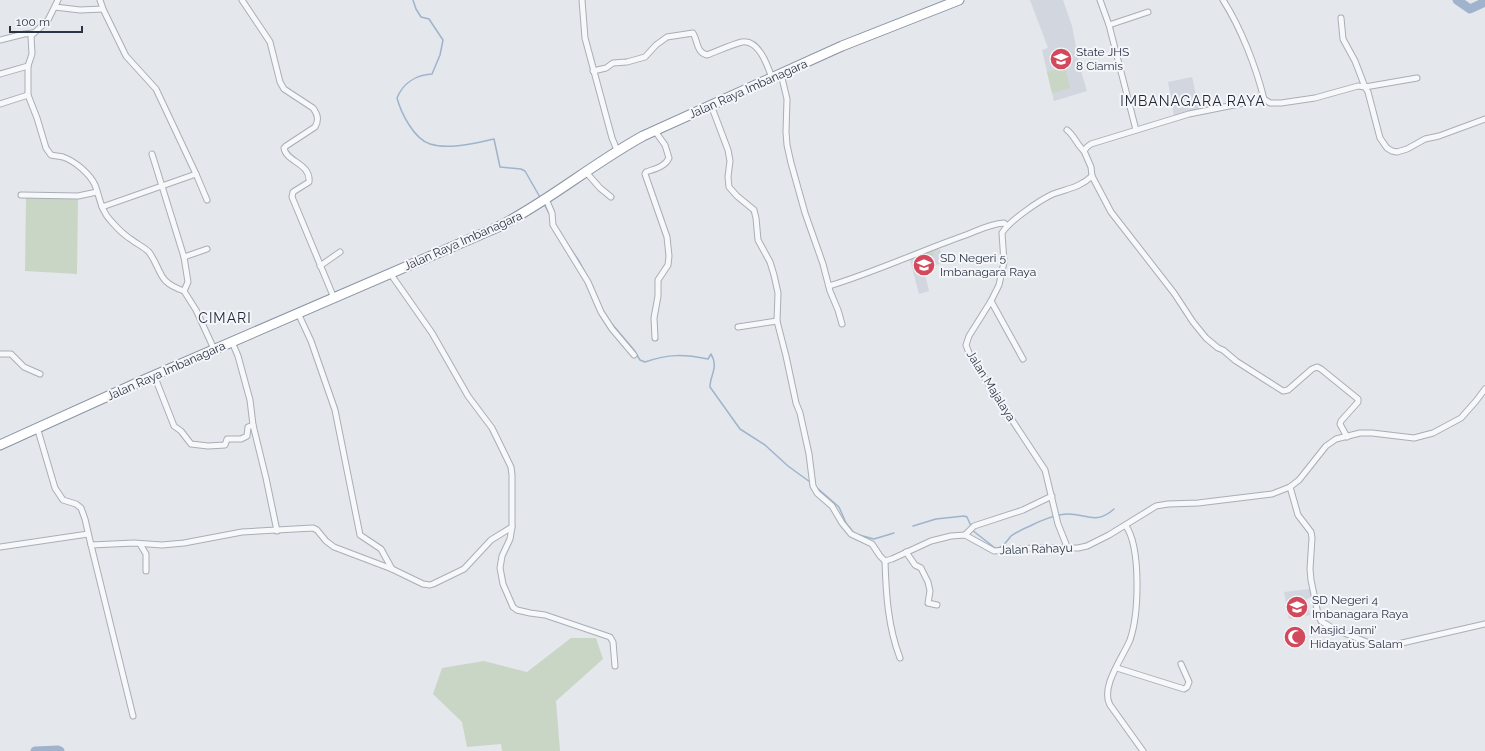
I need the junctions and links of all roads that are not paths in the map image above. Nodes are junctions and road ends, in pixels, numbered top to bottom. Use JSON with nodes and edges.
{"nodes":[{"id":1,"x":58,"y":0,"type":"edge"},
{"id":2,"x":100,"y":0,"type":"edge"},
{"id":3,"x":242,"y":0,"type":"edge"},
{"id":4,"x":582,"y":0,"type":"edge"},
{"id":5,"x":960,"y":0,"type":"edge"},
{"id":6,"x":1100,"y":0,"type":"edge"},
{"id":7,"x":1223,"y":0,"type":"edge"},
{"id":8,"x":946,"y":2,"type":"edge"},
{"id":9,"x":56,"y":7,"type":"junction"},
{"id":10,"x":103,"y":9,"type":"junction"},
{"id":11,"x":1148,"y":12,"type":"dead end"},
{"id":12,"x":1341,"y":18,"type":"dead end"},
{"id":13,"x":1109,"y":24,"type":"junction"},
{"id":14,"x":32,"y":34,"type":"junction"},
{"id":15,"x":0,"y":40,"type":"edge"},
{"id":16,"x":28,"y":66,"type":"junction"},
{"id":17,"x":593,"y":71,"type":"junction"},
{"id":18,"x":0,"y":74,"type":"edge"},
{"id":19,"x":781,"y":74,"type":"junction"},
{"id":20,"x":772,"y":78,"type":"junction"},
{"id":21,"x":1417,"y":78,"type":"dead end"},
{"id":22,"x":1365,"y":87,"type":"junction"},
{"id":23,"x":28,"y":95,"type":"junction"},
{"id":24,"x":1264,"y":99,"type":"junction"},
{"id":25,"x":0,"y":104,"type":"edge"},
{"id":26,"x":711,"y":105,"type":"junction"},
{"id":27,"x":1485,"y":119,"type":"edge"},
{"id":28,"x":1067,"y":130,"type":"dead end"},
{"id":29,"x":1136,"y":130,"type":"junction"},
{"id":30,"x":654,"y":131,"type":"junction"},
{"id":31,"x":617,"y":150,"type":"junction"},
{"id":32,"x":1084,"y":151,"type":"junction"},
{"id":33,"x":152,"y":154,"type":"dead end"},
{"id":34,"x":585,"y":171,"type":"junction"},
{"id":35,"x":196,"y":174,"type":"junction"},
{"id":36,"x":1092,"y":176,"type":"junction"},
{"id":37,"x":162,"y":185,"type":"junction"},
{"id":38,"x":97,"y":192,"type":"junction"},
{"id":39,"x":20,"y":195,"type":"dead end"},
{"id":40,"x":611,"y":197,"type":"dead end"},
{"id":41,"x":207,"y":200,"type":"dead end"},
{"id":42,"x":543,"y":201,"type":"junction"},
{"id":43,"x":102,"y":207,"type":"junction"},
{"id":44,"x":1007,"y":226,"type":"junction"},
{"id":45,"x":207,"y":249,"type":"dead end"},
{"id":46,"x":340,"y":252,"type":"dead end"},
{"id":47,"x":184,"y":258,"type":"junction"},
{"id":48,"x":320,"y":266,"type":"junction"},
{"id":49,"x":390,"y":274,"type":"junction"},
{"id":50,"x":829,"y":286,"type":"junction"},
{"id":51,"x":184,"y":291,"type":"junction"},
{"id":52,"x":334,"y":298,"type":"junction"},
{"id":53,"x":991,"y":301,"type":"junction"},
{"id":54,"x":298,"y":313,"type":"junction"},
{"id":55,"x":777,"y":321,"type":"junction"},
{"id":56,"x":842,"y":324,"type":"dead end"},
{"id":57,"x":738,"y":328,"type":"dead end"},
{"id":58,"x":655,"y":338,"type":"dead end"},
{"id":59,"x":232,"y":342,"type":"junction"},
{"id":60,"x":214,"y":350,"type":"junction"},
{"id":61,"x":0,"y":354,"type":"edge"},
{"id":62,"x":634,"y":355,"type":"dead end"},
{"id":63,"x":1023,"y":359,"type":"dead end"},
{"id":64,"x":40,"y":374,"type":"dead end"},
{"id":65,"x":154,"y":376,"type":"junction"},
{"id":66,"x":1485,"y":389,"type":"edge"},
{"id":67,"x":253,"y":425,"type":"junction"},
{"id":68,"x":37,"y":428,"type":"junction"},
{"id":69,"x":1347,"y":436,"type":"junction"},
{"id":70,"x":0,"y":445,"type":"edge"},
{"id":71,"x":1290,"y":487,"type":"junction"},
{"id":72,"x":1052,"y":496,"type":"junction"},
{"id":73,"x":1126,"y":526,"type":"junction"},
{"id":74,"x":512,"y":527,"type":"junction"},
{"id":75,"x":277,"y":531,"type":"junction"},
{"id":76,"x":88,"y":534,"type":"junction"},
{"id":77,"x":965,"y":535,"type":"junction"},
{"id":78,"x":140,"y":544,"type":"junction"},
{"id":79,"x":90,"y":546,"type":"junction"},
{"id":80,"x":0,"y":547,"type":"edge"},
{"id":81,"x":1068,"y":549,"type":"junction"},
{"id":82,"x":906,"y":552,"type":"junction"},
{"id":83,"x":885,"y":561,"type":"junction"},
{"id":84,"x":392,"y":569,"type":"junction"},
{"id":85,"x":146,"y":572,"type":"dead end"},
{"id":86,"x":937,"y":605,"type":"dead end"},
{"id":87,"x":1485,"y":624,"type":"edge"},
{"id":88,"x":900,"y":658,"type":"dead end"},
{"id":89,"x":1181,"y":664,"type":"dead end"},
{"id":90,"x":615,"y":666,"type":"dead end"},
{"id":91,"x":1117,"y":668,"type":"junction"},
{"id":92,"x":134,"y":716,"type":"dead end"},
{"id":93,"x":1143,"y":751,"type":"edge"}],
"edges":[{"from":1,"to":9,"type":"street"},
{"from":2,"to":10,"type":"street"},
{"from":3,"to":48,"type":"street"},
{"from":4,"to":17,"type":"street"},
{"from":5,"to":8,"type":"highway","name":"Jalan Raya Imbanagara"},
{"from":6,"to":13,"type":"street"},
{"from":7,"to":24,"type":"street"},
{"from":8,"to":19,"type":"highway","name":"Jalan Raya Imbanagara"},
{"from":9,"to":10,"type":"street"},
{"from":9,"to":14,"type":"street"},
{"from":10,"to":35,"type":"street"},
{"from":11,"to":13,"type":"street"},
{"from":12,"to":22,"type":"street"},
{"from":13,"to":29,"type":"street"},
{"from":14,"to":15,"type":"street"},
{"from":14,"to":16,"type":"street"},
{"from":16,"to":18,"type":"street"},
{"from":16,"to":23,"type":"street"},
{"from":17,"to":20,"type":"street"},
{"from":17,"to":31,"type":"street"},
{"from":19,"to":20,"type":"highway","name":"Jalan Raya Imbanagara"},
{"from":19,"to":50,"type":"street"},
{"from":20,"to":26,"type":"highway","name":"Jalan Raya Imbanagara"},
{"from":21,"to":22,"type":"street"},
{"from":22,"to":24,"type":"street"},
{"from":22,"to":27,"type":"street"},
{"from":23,"to":25,"type":"street"},
{"from":23,"to":38,"type":"street"},
{"from":24,"to":29,"type":"street"},
{"from":26,"to":30,"type":"highway","name":"Jalan Raya Imbanagara"},
{"from":26,"to":55,"type":"street"},
{"from":28,"to":32,"type":"street"},
{"from":29,"to":32,"type":"street"},
{"from":30,"to":31,"type":"highway","name":"Jalan Raya Imbanagara"},
{"from":30,"to":58,"type":"street"},
{"from":31,"to":34,"type":"highway","name":"Jalan Raya Imbanagara"},
{"from":32,"to":36,"type":"street"},
{"from":33,"to":37,"type":"street"},
{"from":34,"to":40,"type":"street"},
{"from":34,"to":42,"type":"highway","name":"Jalan Raya Imbanagara"},
{"from":35,"to":37,"type":"street"},
{"from":35,"to":41,"type":"street"},
{"from":36,"to":44,"type":"street"},
{"from":36,"to":69,"type":"street"},
{"from":37,"to":43,"type":"street"},
{"from":37,"to":47,"type":"street"},
{"from":38,"to":39,"type":"street"},
{"from":38,"to":43,"type":"street"},
{"from":42,"to":49,"type":"highway","name":"Jalan Raya Imbanagara"},
{"from":42,"to":62,"type":"street"},
{"from":43,"to":51,"type":"street"},
{"from":44,"to":50,"type":"street"},
{"from":44,"to":53,"type":"street","name":"Jalan Majalaya"},
{"from":45,"to":47,"type":"street"},
{"from":46,"to":48,"type":"street"},
{"from":47,"to":51,"type":"street"},
{"from":48,"to":52,"type":"street"},
{"from":49,"to":52,"type":"highway","name":"Jalan Raya Imbanagara"},
{"from":49,"to":74,"type":"street"},
{"from":50,"to":56,"type":"street"},
{"from":51,"to":60,"type":"street"},
{"from":52,"to":54,"type":"highway","name":"Jalan Raya Imbanagara"},
{"from":53,"to":63,"type":"street"},
{"from":53,"to":72,"type":"street","name":"Jalan Majalaya"},
{"from":54,"to":59,"type":"highway","name":"Jalan Raya Imbanagara"},
{"from":54,"to":84,"type":"street"},
{"from":55,"to":57,"type":"street"},
{"from":55,"to":83,"type":"street"},
{"from":59,"to":60,"type":"highway","name":"Jalan Raya Imbanagara"},
{"from":59,"to":67,"type":"street"},
{"from":60,"to":65,"type":"highway","name":"Jalan Raya Imbanagara"},
{"from":61,"to":64,"type":"street"},
{"from":65,"to":67,"type":"street"},
{"from":65,"to":68,"type":"highway","name":"Jalan Raya Imbanagara"},
{"from":66,"to":69,"type":"street","name":"Jalan Rahayu"},
{"from":67,"to":75,"type":"street"},
{"from":68,"to":70,"type":"highway","name":"Jalan Raya Imbanagara"},
{"from":68,"to":76,"type":"street"},
{"from":69,"to":71,"type":"street","name":"Jalan Rahayu"},
{"from":71,"to":73,"type":"street","name":"Jalan Rahayu"},
{"from":71,"to":87,"type":"street"},
{"from":72,"to":77,"type":"street"},
{"from":72,"to":81,"type":"street","name":"Jalan Majalaya"},
{"from":73,"to":81,"type":"street","name":"Jalan Rahayu"},
{"from":73,"to":91,"type":"street"},
{"from":74,"to":84,"type":"street"},
{"from":74,"to":90,"type":"street"},
{"from":75,"to":78,"type":"street"},
{"from":75,"to":84,"type":"street"},
{"from":76,"to":79,"type":"street"},
{"from":76,"to":80,"type":"street"},
{"from":77,"to":81,"type":"street","name":"Jalan Rahayu"},
{"from":77,"to":82,"type":"street"},
{"from":78,"to":79,"type":"street"},
{"from":78,"to":85,"type":"street"},
{"from":79,"to":92,"type":"street"},
{"from":82,"to":83,"type":"street"},
{"from":82,"to":86,"type":"street"},
{"from":83,"to":88,"type":"street"},
{"from":89,"to":91,"type":"street"},
{"from":91,"to":93,"type":"street"}]}
